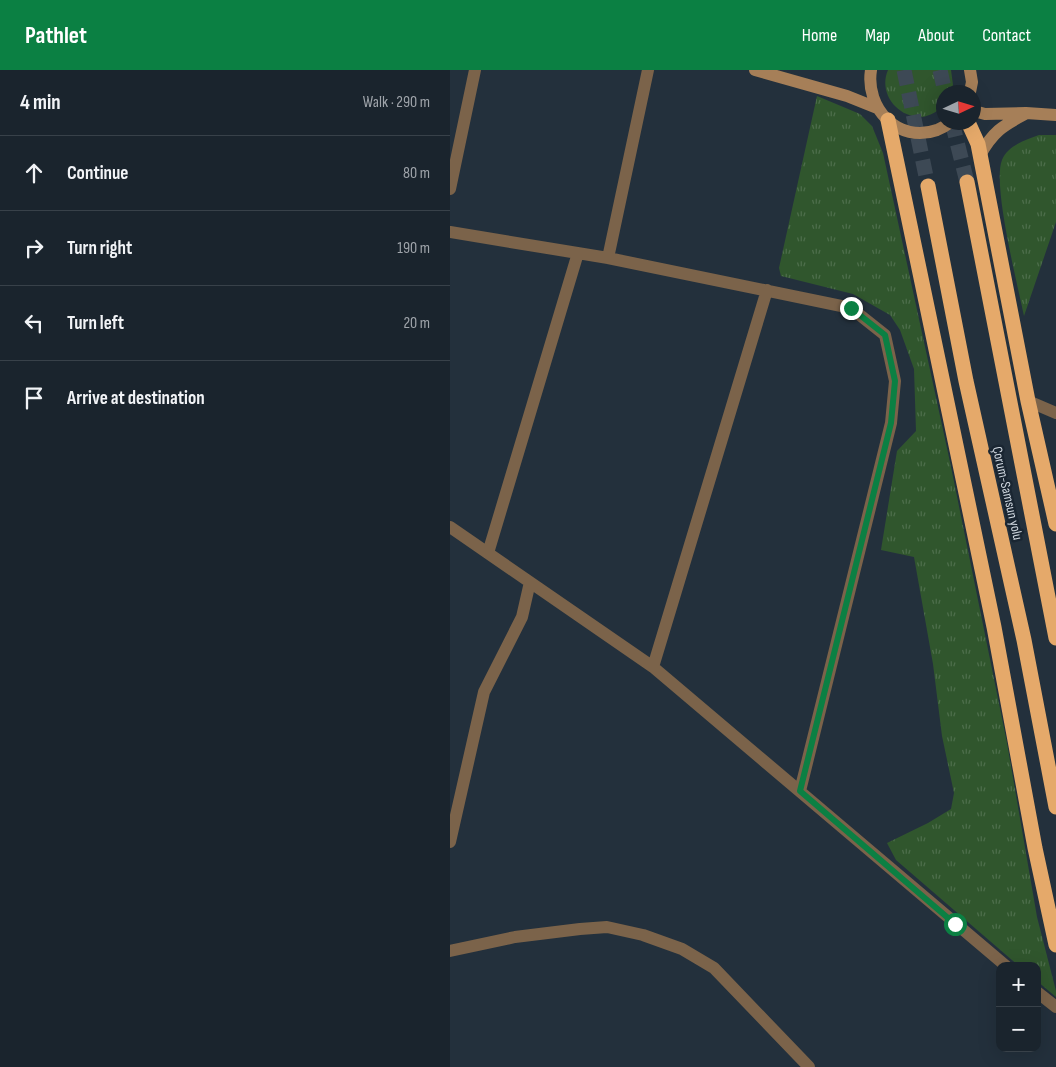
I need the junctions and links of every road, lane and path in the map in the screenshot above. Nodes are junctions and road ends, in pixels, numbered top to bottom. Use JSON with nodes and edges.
{"nodes":[{"id":1,"x":475,"y":70,"type":"edge"},
{"id":2,"x":648,"y":70,"type":"edge"},
{"id":3,"x":755,"y":70,"type":"edge"},
{"id":4,"x":871,"y":70,"type":"edge"},
{"id":5,"x":970,"y":70,"type":"edge"},
{"id":6,"x":971,"y":85,"type":"edge"},
{"id":7,"x":877,"y":108,"type":"junction"},
{"id":8,"x":981,"y":113,"type":"edge"},
{"id":9,"x":1026,"y":113,"type":"junction"},
{"id":10,"x":1056,"y":115,"type":"edge"},
{"id":11,"x":888,"y":120,"type":"junction"},
{"id":12,"x":937,"y":130,"type":"edge"},
{"id":13,"x":972,"y":130,"type":"edge"},
{"id":14,"x":980,"y":155,"type":"junction"},
{"id":15,"x":967,"y":182,"type":"tunnel mouth"},
{"id":16,"x":928,"y":186,"type":"tunnel mouth"},
{"id":17,"x":450,"y":189,"type":"edge"},
{"id":18,"x":450,"y":232,"type":"edge"},
{"id":19,"x":578,"y":253,"type":"junction"},
{"id":20,"x":608,"y":258,"type":"junction"},
{"id":21,"x":767,"y":290,"type":"junction"},
{"id":22,"x":1028,"y":401,"type":"junction"},
{"id":23,"x":1056,"y":413,"type":"edge"},
{"id":24,"x":1056,"y":524,"type":"edge"},
{"id":25,"x":450,"y":526,"type":"edge"},
{"id":26,"x":488,"y":553,"type":"junction"},
{"id":27,"x":530,"y":582,"type":"junction"},
{"id":28,"x":1056,"y":638,"type":"edge"},
{"id":29,"x":653,"y":667,"type":"junction"},
{"id":30,"x":800,"y":791,"type":"junction"},
{"id":31,"x":1056,"y":806,"type":"edge"},
{"id":32,"x":450,"y":842,"type":"edge"},
{"id":33,"x":1056,"y":945,"type":"edge"},
{"id":34,"x":450,"y":950,"type":"edge"},
{"id":35,"x":1001,"y":962,"type":"edge"},
{"id":36,"x":1041,"y":995,"type":"edge"},
{"id":37,"x":1056,"y":1007,"type":"edge"},
{"id":38,"x":809,"y":1067,"type":"edge"}],
"edges":[{"from":1,"to":17,"type":"street"},
{"from":2,"to":20,"type":"street"},
{"from":3,"to":7,"type":"main road"},
{"from":4,"to":7,"type":"main road"},
{"from":5,"to":6,"type":"main road"},
{"from":7,"to":11,"type":"main road"},
{"from":8,"to":9,"type":"main road"},
{"from":9,"to":10,"type":"main road"},
{"from":9,"to":14,"type":"main road"},
{"from":11,"to":12,"type":"main road"},
{"from":11,"to":33,"type":"highway"},
{"from":13,"to":14,"type":"highway"},
{"from":14,"to":22,"type":"highway"},
{"from":15,"to":28,"type":"highway","name":"Çorum-Samsun yolu"},
{"from":16,"to":31,"type":"highway","name":"Çorum-Samsun yolu"},
{"from":18,"to":19,"type":"street"},
{"from":19,"to":20,"type":"street"},
{"from":19,"to":26,"type":"street"},
{"from":20,"to":21,"type":"street"},
{"from":21,"to":29,"type":"street"},
{"from":21,"to":30,"type":"street"},
{"from":22,"to":23,"type":"street"},
{"from":22,"to":24,"type":"highway"},
{"from":25,"to":26,"type":"street"},
{"from":26,"to":27,"type":"street"},
{"from":27,"to":29,"type":"street"},
{"from":27,"to":32,"type":"street"},
{"from":29,"to":30,"type":"street"},
{"from":30,"to":35,"type":"street"},
{"from":34,"to":38,"type":"street"},
{"from":36,"to":37,"type":"street"}]}
